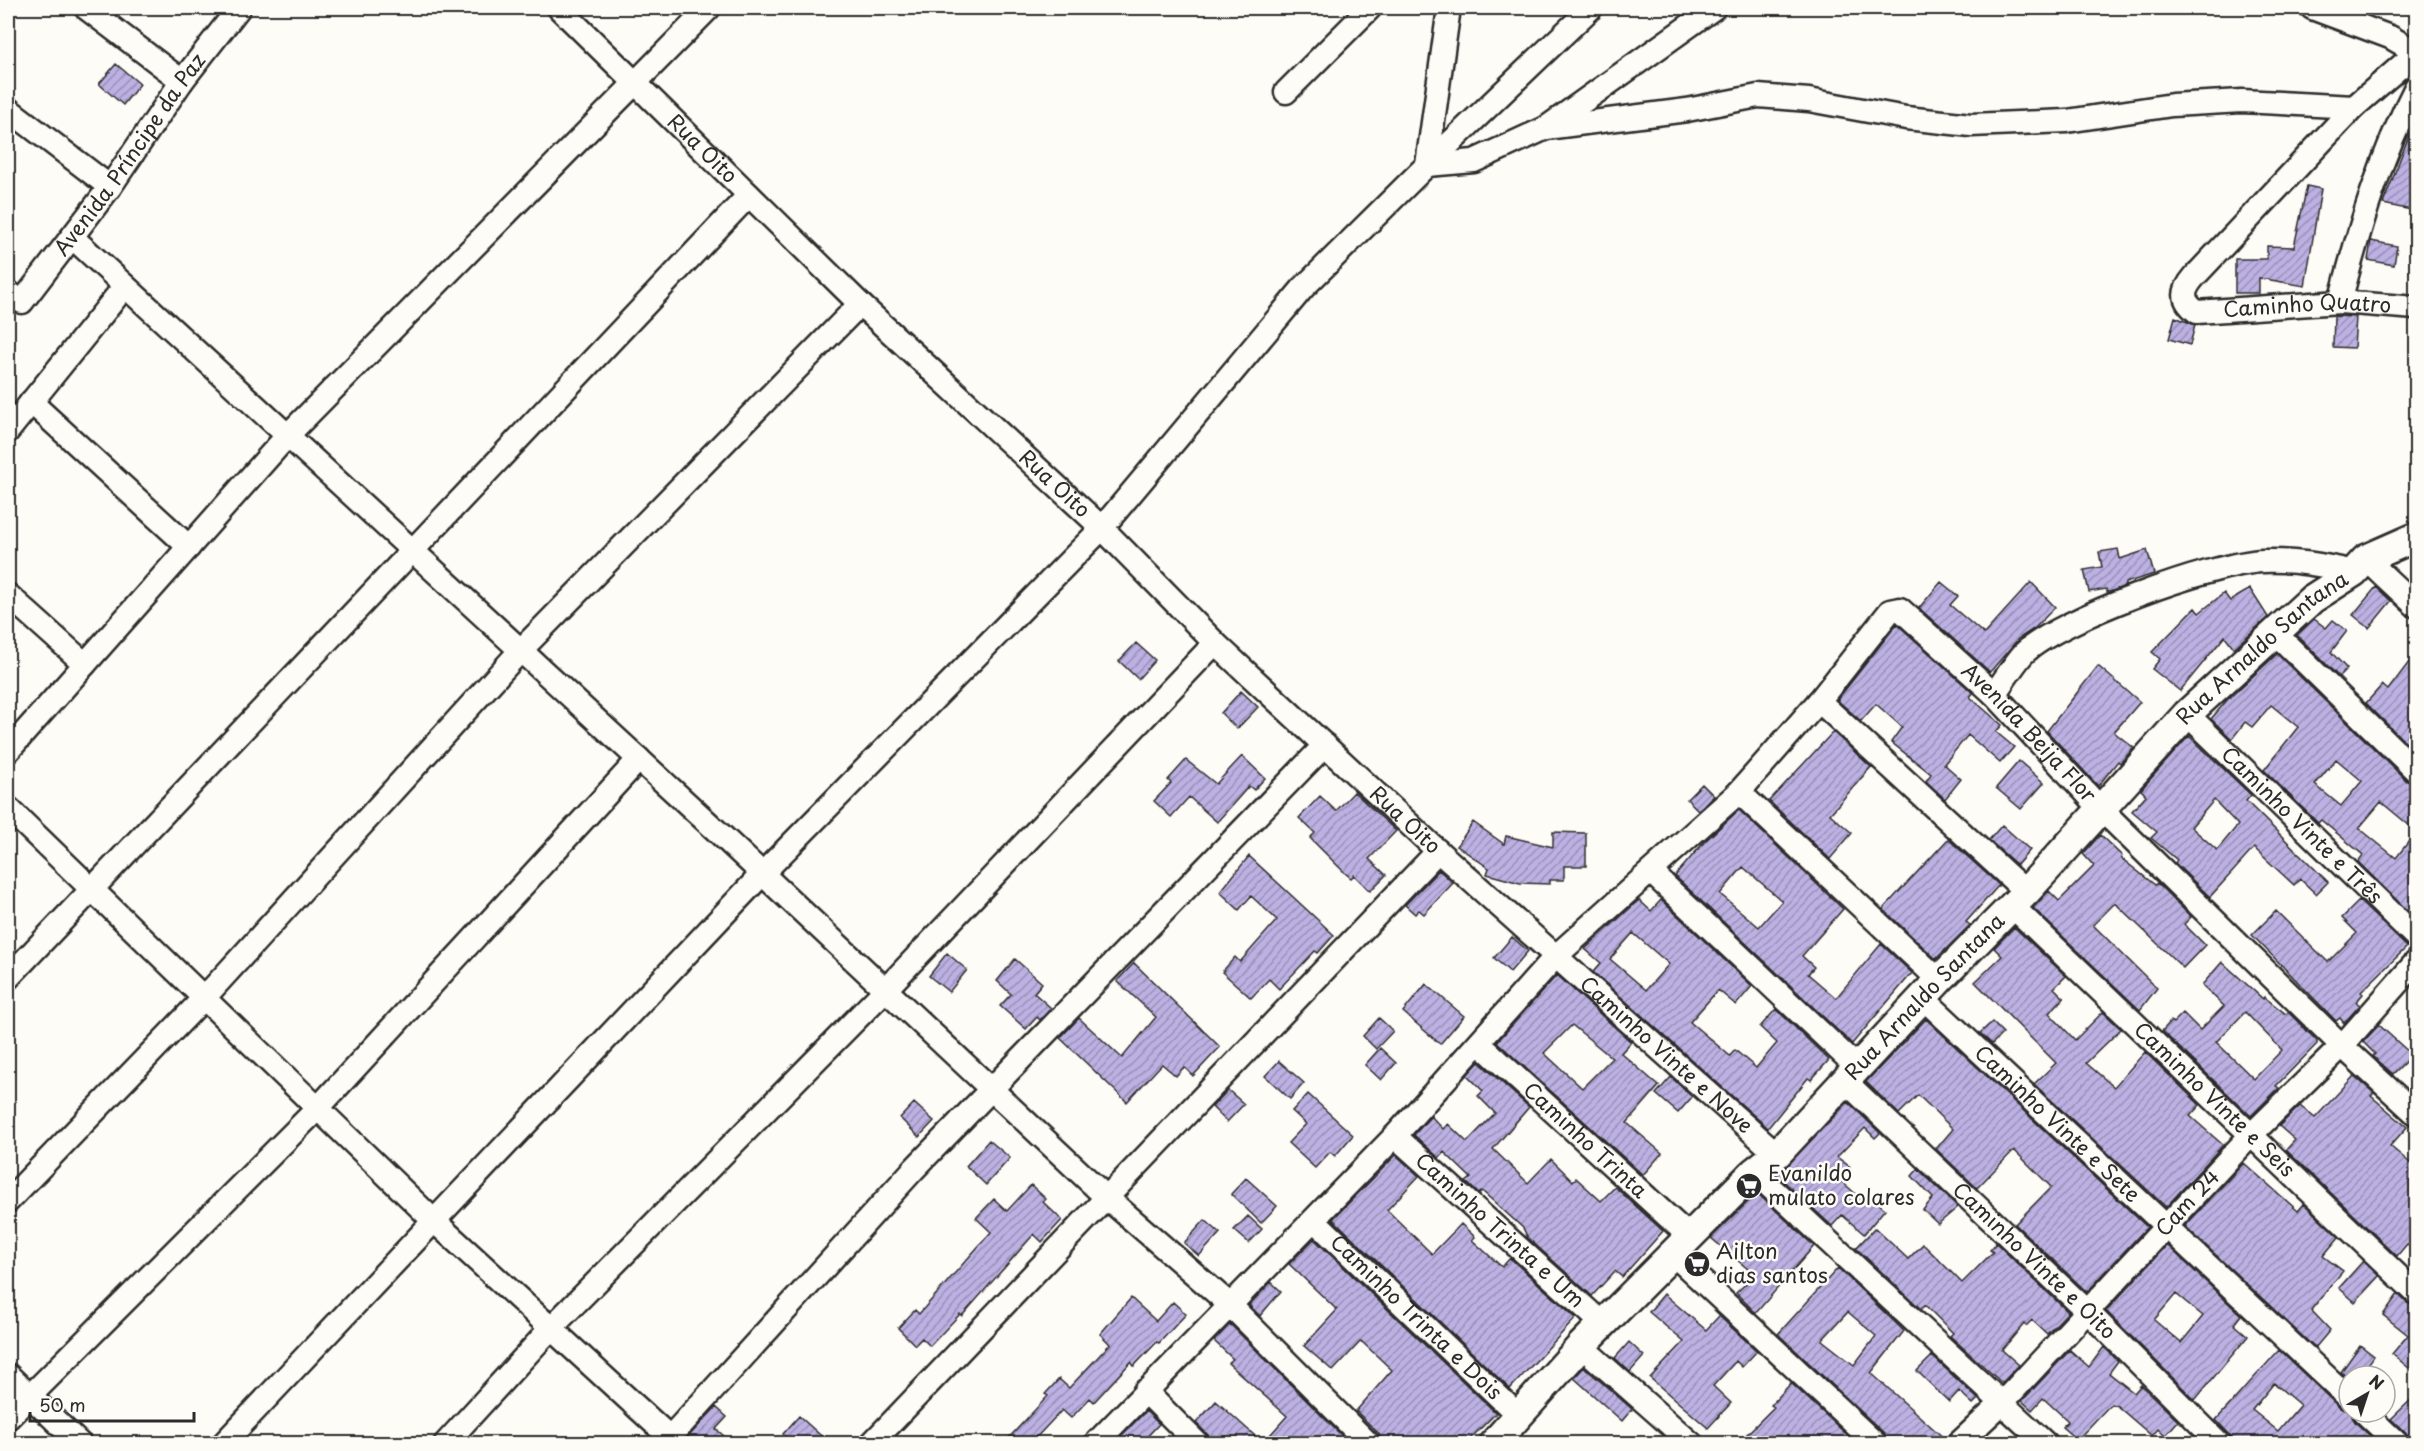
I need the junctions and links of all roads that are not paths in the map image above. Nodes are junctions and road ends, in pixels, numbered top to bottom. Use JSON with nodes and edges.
{"nodes":[{"id":1,"x":86,"y":8,"type":"edge"},
{"id":2,"x":239,"y":8,"type":"edge"},
{"id":3,"x":559,"y":8,"type":"edge"},
{"id":4,"x":709,"y":8,"type":"edge"},
{"id":5,"x":1370,"y":8,"type":"edge"},
{"id":6,"x":1449,"y":8,"type":"edge"},
{"id":7,"x":1591,"y":8,"type":"edge"},
{"id":8,"x":1714,"y":8,"type":"edge"},
{"id":9,"x":2312,"y":8,"type":"edge"},
{"id":10,"x":2416,"y":53,"type":"edge"},
{"id":11,"x":182,"y":81,"type":"junction"},
{"id":12,"x":636,"y":84,"type":"junction"},
{"id":13,"x":2416,"y":87,"type":"edge"},
{"id":14,"x":1286,"y":92,"type":"dead end"},
{"id":15,"x":2354,"y":107,"type":"junction"},
{"id":16,"x":8,"y":109,"type":"edge"},
{"id":17,"x":1546,"y":129,"type":"junction"},
{"id":18,"x":1427,"y":165,"type":"junction"},
{"id":19,"x":110,"y":187,"type":"junction"},
{"id":20,"x":749,"y":195,"type":"junction"},
{"id":21,"x":72,"y":237,"type":"junction"},
{"id":22,"x":125,"y":286,"type":"junction"},
{"id":23,"x":15,"y":297,"type":"edge"},
{"id":24,"x":2340,"y":302,"type":"junction"},
{"id":25,"x":860,"y":304,"type":"junction"},
{"id":26,"x":2416,"y":308,"type":"edge"},
{"id":27,"x":31,"y":402,"type":"junction"},
{"id":28,"x":8,"y":431,"type":"edge"},
{"id":29,"x":287,"y":436,"type":"junction"},
{"id":30,"x":1102,"y":528,"type":"junction"},
{"id":31,"x":2416,"y":537,"type":"edge"},
{"id":32,"x":189,"y":547,"type":"junction"},
{"id":33,"x":411,"y":550,"type":"junction"},
{"id":34,"x":2360,"y":565,"type":"junction"},
{"id":35,"x":8,"y":595,"type":"edge"},
{"id":36,"x":2416,"y":606,"type":"edge"},
{"id":37,"x":2274,"y":632,"type":"junction"},
{"id":38,"x":1215,"y":643,"type":"junction"},
{"id":39,"x":520,"y":650,"type":"junction"},
{"id":40,"x":85,"y":664,"type":"junction"},
{"id":41,"x":1994,"y":694,"type":"junction"},
{"id":42,"x":1819,"y":700,"type":"junction"},
{"id":43,"x":2187,"y":714,"type":"junction"},
{"id":44,"x":1325,"y":745,"type":"junction"},
{"id":45,"x":8,"y":751,"type":"edge"},
{"id":46,"x":639,"y":759,"type":"junction"},
{"id":47,"x":2416,"y":771,"type":"edge"},
{"id":48,"x":1739,"y":792,"type":"junction"},
{"id":49,"x":8,"y":808,"type":"edge"},
{"id":50,"x":2102,"y":810,"type":"junction"},
{"id":51,"x":1438,"y":851,"type":"junction"},
{"id":52,"x":1651,"y":872,"type":"junction"},
{"id":53,"x":762,"y":874,"type":"junction"},
{"id":54,"x":92,"y":890,"type":"junction"},
{"id":55,"x":2019,"y":899,"type":"junction"},
{"id":56,"x":2416,"y":937,"type":"edge"},
{"id":57,"x":1556,"y":956,"type":"junction"},
{"id":58,"x":2416,"y":962,"type":"edge"},
{"id":59,"x":8,"y":978,"type":"edge"},
{"id":60,"x":1931,"y":989,"type":"junction"},
{"id":61,"x":885,"y":990,"type":"junction"},
{"id":62,"x":204,"y":998,"type":"junction"},
{"id":63,"x":1479,"y":1043,"type":"junction"},
{"id":64,"x":2342,"y":1046,"type":"junction"},
{"id":65,"x":1852,"y":1074,"type":"junction"},
{"id":66,"x":993,"y":1088,"type":"junction"},
{"id":67,"x":318,"y":1108,"type":"junction"},
{"id":68,"x":2416,"y":1114,"type":"edge"},
{"id":69,"x":1395,"y":1136,"type":"junction"},
{"id":70,"x":2251,"y":1136,"type":"junction"},
{"id":71,"x":1777,"y":1154,"type":"junction"},
{"id":72,"x":1754,"y":1172,"type":"junction"},
{"id":73,"x":1106,"y":1197,"type":"junction"},
{"id":74,"x":8,"y":1201,"type":"edge"},
{"id":75,"x":433,"y":1220,"type":"junction"},
{"id":76,"x":1314,"y":1220,"type":"junction"},
{"id":77,"x":2166,"y":1226,"type":"junction"},
{"id":78,"x":1683,"y":1246,"type":"junction"},
{"id":79,"x":2416,"y":1293,"type":"edge"},
{"id":80,"x":1229,"y":1304,"type":"junction"},
{"id":81,"x":2087,"y":1311,"type":"junction"},
{"id":82,"x":1603,"y":1324,"type":"junction"},
{"id":83,"x":551,"y":1328,"type":"junction"},
{"id":84,"x":1581,"y":1346,"type":"junction"},
{"id":85,"x":8,"y":1375,"type":"edge"},
{"id":86,"x":2337,"y":1387,"type":"edge"},
{"id":87,"x":1145,"y":1391,"type":"junction"},
{"id":88,"x":29,"y":1395,"type":"junction"},
{"id":89,"x":2002,"y":1403,"type":"junction"},
{"id":90,"x":1518,"y":1415,"type":"junction"},
{"id":91,"x":8,"y":1418,"type":"edge"},
{"id":92,"x":2377,"y":1424,"type":"edge"},
{"id":93,"x":670,"y":1441,"type":"edge"},
{"id":94,"x":80,"y":1443,"type":"edge"},
{"id":95,"x":223,"y":1443,"type":"edge"},
{"id":96,"x":445,"y":1443,"type":"edge"},
{"id":97,"x":871,"y":1443,"type":"edge"},
{"id":98,"x":1095,"y":1443,"type":"edge"},
{"id":99,"x":1198,"y":1443,"type":"edge"},
{"id":100,"x":1369,"y":1443,"type":"edge"},
{"id":101,"x":1493,"y":1443,"type":"edge"},
{"id":102,"x":1692,"y":1443,"type":"edge"},
{"id":103,"x":1876,"y":1443,"type":"edge"},
{"id":104,"x":1958,"y":1443,"type":"edge"},
{"id":105,"x":2046,"y":1443,"type":"edge"},
{"id":106,"x":2220,"y":1443,"type":"edge"},
{"id":107,"x":2398,"y":1443,"type":"edge"}],
"edges":[{"from":1,"to":11,"type":"street"},
{"from":2,"to":11,"type":"street","name":"Avenida Príncipe da Paz"},
{"from":3,"to":12,"type":"street","name":"Rua Oito"},
{"from":4,"to":12,"type":"street"},
{"from":5,"to":14,"type":"street"},
{"from":6,"to":18,"type":"street"},
{"from":7,"to":18,"type":"street"},
{"from":8,"to":17,"type":"street"},
{"from":9,"to":10,"type":"street"},
{"from":10,"to":15,"type":"street"},
{"from":11,"to":19,"type":"street","name":"Avenida Príncipe da Paz"},
{"from":12,"to":20,"type":"street","name":"Rua Oito"},
{"from":12,"to":29,"type":"street"},
{"from":13,"to":24,"type":"street"},
{"from":15,"to":17,"type":"street"},
{"from":15,"to":24,"type":"street","name":"Caminho Quatro"},
{"from":16,"to":19,"type":"street"},
{"from":17,"to":18,"type":"street"},
{"from":18,"to":30,"type":"street"},
{"from":19,"to":21,"type":"street","name":"Avenida Príncipe da Paz"},
{"from":20,"to":25,"type":"street","name":"Rua Oito"},
{"from":20,"to":33,"type":"street"},
{"from":21,"to":22,"type":"street"},
{"from":21,"to":23,"type":"street","name":"Avenida Príncipe da Paz"},
{"from":22,"to":27,"type":"street"},
{"from":22,"to":29,"type":"street"},
{"from":24,"to":26,"type":"street","name":"Caminho Quatro"},
{"from":25,"to":30,"type":"street","name":"Rua Oito"},
{"from":25,"to":39,"type":"street"},
{"from":27,"to":28,"type":"street"},
{"from":27,"to":32,"type":"street"},
{"from":29,"to":32,"type":"street"},
{"from":29,"to":33,"type":"street"},
{"from":30,"to":38,"type":"street","name":"Rua Oito"},
{"from":30,"to":53,"type":"street"},
{"from":31,"to":34,"type":"street"},
{"from":32,"to":40,"type":"street"},
{"from":33,"to":39,"type":"street"},
{"from":33,"to":54,"type":"street"},
{"from":34,"to":36,"type":"street"},
{"from":34,"to":37,"type":"street","name":"Rua Arnaldo Santana"},
{"from":34,"to":41,"type":"street"},
{"from":35,"to":40,"type":"street"},
{"from":37,"to":43,"type":"street","name":"Rua Arnaldo Santana"},
{"from":37,"to":47,"type":"street"},
{"from":38,"to":44,"type":"street","name":"Rua Oito"},
{"from":38,"to":61,"type":"street"},
{"from":39,"to":46,"type":"street"},
{"from":39,"to":62,"type":"street"},
{"from":40,"to":45,"type":"street"},
{"from":41,"to":42,"type":"street","name":"Avenida Beija Flor"},
{"from":41,"to":50,"type":"street","name":"Avenida Beija Flor"},
{"from":42,"to":48,"type":"street","name":"Avenida Beija Flor"},
{"from":42,"to":55,"type":"street","name":"Caminho Vinte e Seis"},
{"from":43,"to":50,"type":"street","name":"Rua Arnaldo Santana"},
{"from":43,"to":56,"type":"street","name":"Caminho Vinte e Três"},
{"from":44,"to":51,"type":"street","name":"Rua Oito"},
{"from":44,"to":66,"type":"street"},
{"from":46,"to":53,"type":"street"},
{"from":46,"to":67,"type":"street"},
{"from":48,"to":52,"type":"street","name":"Avenida Beija Flor"},
{"from":48,"to":60,"type":"street","name":"Caminho Vinte e Sete"},
{"from":49,"to":54,"type":"street"},
{"from":50,"to":55,"type":"street","name":"Rua Arnaldo Santana"},
{"from":50,"to":64,"type":"street","name":"Avenida Beija Flor"},
{"from":51,"to":57,"type":"street","name":"Rua Oito"},
{"from":51,"to":73,"type":"street"},
{"from":52,"to":57,"type":"street","name":"Avenida Beija Flor"},
{"from":52,"to":65,"type":"street","name":"Caminho Vinte e Oito"},
{"from":53,"to":61,"type":"street"},
{"from":53,"to":75,"type":"street"},
{"from":54,"to":59,"type":"street"},
{"from":54,"to":62,"type":"street"},
{"from":55,"to":60,"type":"street","name":"Rua Arnaldo Santana"},
{"from":55,"to":70,"type":"street","name":"Caminho Vinte e Seis"},
{"from":57,"to":63,"type":"street","name":"Avenida Beija Flor"},
{"from":57,"to":71,"type":"street","name":"Caminho Vinte e Nove"},
{"from":58,"to":64,"type":"street","name":"Cam 24"},
{"from":60,"to":65,"type":"street","name":"Rua Arnaldo Santana"},
{"from":60,"to":77,"type":"street","name":"Caminho Vinte e Sete"},
{"from":61,"to":66,"type":"street"},
{"from":61,"to":83,"type":"street"},
{"from":62,"to":67,"type":"street"},
{"from":62,"to":74,"type":"street"},
{"from":63,"to":69,"type":"street","name":"Avenida Beija Flor"},
{"from":63,"to":78,"type":"street","name":"Caminho Trinta"},
{"from":64,"to":68,"type":"street","name":"Avenida Beija Flor"},
{"from":64,"to":70,"type":"street","name":"Cam 24"},
{"from":65,"to":71,"type":"street","name":"Rua Arnaldo Santana"},
{"from":65,"to":81,"type":"street","name":"Caminho Vinte e Oito"},
{"from":66,"to":73,"type":"street"},
{"from":66,"to":93,"type":"street"},
{"from":67,"to":75,"type":"street"},
{"from":67,"to":88,"type":"street"},
{"from":69,"to":76,"type":"street","name":"Avenida Beija Flor"},
{"from":69,"to":82,"type":"street","name":"Caminho Trinta e Um"},
{"from":70,"to":77,"type":"street","name":"Cam 24"},
{"from":70,"to":79,"type":"street","name":"Caminho Vinte e Seis"},
{"from":71,"to":72,"type":"street","name":"Rua Arnaldo Santana"},
{"from":72,"to":78,"type":"street","name":"Rua Arnaldo Santana"},
{"from":72,"to":89,"type":"street"},
{"from":73,"to":80,"type":"street"},
{"from":73,"to":97,"type":"street"},
{"from":75,"to":83,"type":"street"},
{"from":75,"to":95,"type":"street"},
{"from":76,"to":80,"type":"street","name":"Avenida Beija Flor"},
{"from":76,"to":90,"type":"street","name":"Caminho Trinta e Dois"},
{"from":77,"to":81,"type":"street","name":"Cam 24"},
{"from":77,"to":86,"type":"street","name":"Caminho Vinte e Sete"},
{"from":78,"to":82,"type":"street","name":"Rua Arnaldo Santana"},
{"from":78,"to":103,"type":"street","name":"Caminho Trinta"},
{"from":80,"to":87,"type":"street","name":"Avenida Beija Flor"},
{"from":80,"to":100,"type":"street"},
{"from":81,"to":89,"type":"street","name":"Cam 24"},
{"from":81,"to":106,"type":"street","name":"Caminho Vinte e Oito"},
{"from":82,"to":84,"type":"street","name":"Rua Arnaldo Santana"},
{"from":83,"to":93,"type":"street"},
{"from":83,"to":96,"type":"street"},
{"from":84,"to":90,"type":"street","name":"Rua Arnaldo Santana"},
{"from":84,"to":102,"type":"street"},
{"from":85,"to":88,"type":"street"},
{"from":87,"to":98,"type":"street","name":"Avenida Beija Flor"},
{"from":87,"to":99,"type":"street"},
{"from":88,"to":91,"type":"street"},
{"from":88,"to":94,"type":"street"},
{"from":89,"to":104,"type":"street","name":"Cam 24"},
{"from":89,"to":105,"type":"street"},
{"from":90,"to":101,"type":"street","name":"Rua Arnaldo Santana"},
{"from":92,"to":107,"type":"street"}]}
